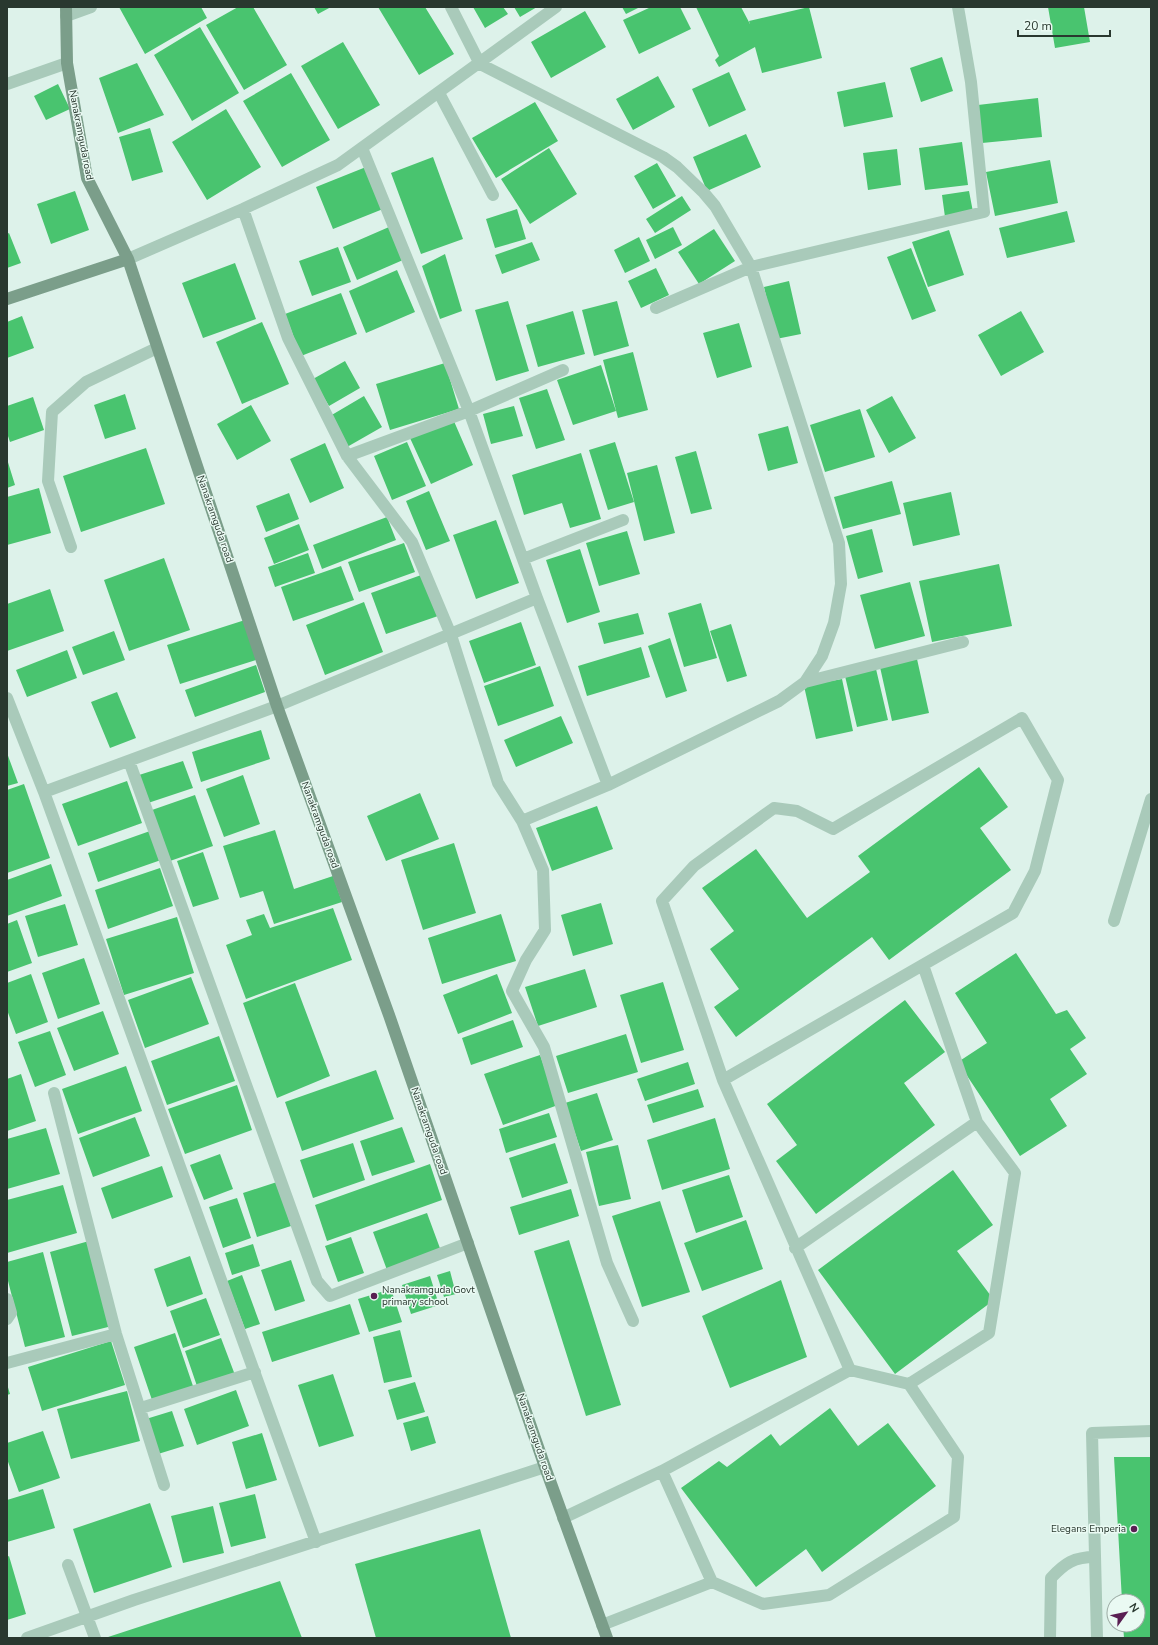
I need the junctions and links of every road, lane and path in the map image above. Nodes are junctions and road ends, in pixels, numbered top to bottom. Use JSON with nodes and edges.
{"nodes":[{"id":1,"x":91,"y":7,"type":"edge"},
{"id":2,"x":451,"y":7,"type":"edge"},
{"id":3,"x":556,"y":7,"type":"edge"},
{"id":4,"x":958,"y":7,"type":"edge"},
{"id":5,"x":66,"y":11,"type":"edge"},
{"id":6,"x":67,"y":63,"type":"junction"},
{"id":7,"x":480,"y":64,"type":"junction"},
{"id":8,"x":7,"y":84,"type":"edge"},
{"id":9,"x":439,"y":93,"type":"junction"},
{"id":10,"x":362,"y":148,"type":"junction"},
{"id":11,"x":493,"y":195,"type":"dead end"},
{"id":12,"x":243,"y":209,"type":"junction"},
{"id":13,"x":128,"y":259,"type":"junction"},
{"id":14,"x":750,"y":267,"type":"junction"},
{"id":15,"x":7,"y":299,"type":"edge"},
{"id":16,"x":656,"y":308,"type":"dead end"},
{"id":17,"x":157,"y":348,"type":"junction"},
{"id":18,"x":563,"y":370,"type":"dead end"},
{"id":19,"x":469,"y":410,"type":"junction"},
{"id":20,"x":347,"y":456,"type":"junction"},
{"id":21,"x":623,"y":520,"type":"dead end"},
{"id":22,"x":71,"y":547,"type":"dead end"},
{"id":23,"x":523,"y":559,"type":"junction"},
{"id":24,"x":537,"y":598,"type":"junction"},
{"id":25,"x":451,"y":635,"type":"junction"},
{"id":26,"x":963,"y":642,"type":"dead end"},
{"id":27,"x":805,"y":682,"type":"junction"},
{"id":28,"x":7,"y":698,"type":"edge"},
{"id":29,"x":278,"y":706,"type":"junction"},
{"id":30,"x":129,"y":761,"type":"junction"},
{"id":31,"x":608,"y":785,"type":"junction"},
{"id":32,"x":44,"y":792,"type":"junction"},
{"id":33,"x":1151,"y":798,"type":"edge"},
{"id":34,"x":522,"y":822,"type":"junction"},
{"id":35,"x":1114,"y":921,"type":"dead end"},
{"id":36,"x":923,"y":965,"type":"junction"},
{"id":37,"x":724,"y":1080,"type":"junction"},
{"id":38,"x":54,"y":1093,"type":"dead end"},
{"id":39,"x":977,"y":1122,"type":"junction"},
{"id":40,"x":468,"y":1243,"type":"junction"},
{"id":41,"x":795,"y":1248,"type":"junction"},
{"id":42,"x":7,"y":1299,"type":"edge"},
{"id":43,"x":7,"y":1319,"type":"edge"},
{"id":44,"x":633,"y":1321,"type":"dead end"},
{"id":45,"x":116,"y":1334,"type":"junction"},
{"id":46,"x":7,"y":1363,"type":"edge"},
{"id":47,"x":850,"y":1370,"type":"junction"},
{"id":48,"x":255,"y":1372,"type":"junction"},
{"id":49,"x":909,"y":1384,"type":"junction"},
{"id":50,"x":141,"y":1408,"type":"junction"},
{"id":51,"x":1151,"y":1431,"type":"edge"},
{"id":52,"x":545,"y":1467,"type":"junction"},
{"id":53,"x":662,"y":1471,"type":"junction"},
{"id":54,"x":164,"y":1486,"type":"dead end"},
{"id":55,"x":563,"y":1518,"type":"junction"},
{"id":56,"x":316,"y":1542,"type":"junction"},
{"id":57,"x":1095,"y":1557,"type":"junction"},
{"id":58,"x":68,"y":1565,"type":"dead end"},
{"id":59,"x":712,"y":1582,"type":"junction"},
{"id":60,"x":87,"y":1616,"type":"junction"},
{"id":61,"x":602,"y":1625,"type":"junction"},
{"id":62,"x":27,"y":1638,"type":"edge"},
{"id":63,"x":95,"y":1638,"type":"edge"},
{"id":64,"x":607,"y":1638,"type":"edge"},
{"id":65,"x":1050,"y":1638,"type":"edge"},
{"id":66,"x":1097,"y":1638,"type":"edge"}],
"edges":[{"from":1,"to":5,"type":"street"},
{"from":2,"to":7,"type":"street"},
{"from":3,"to":7,"type":"street"},
{"from":4,"to":14,"type":"street"},
{"from":5,"to":6,"type":"main road","name":"Nanakramguda road"},
{"from":6,"to":8,"type":"street"},
{"from":6,"to":13,"type":"main road","name":"Nanakramguda road"},
{"from":7,"to":9,"type":"street"},
{"from":7,"to":14,"type":"street"},
{"from":9,"to":10,"type":"street"},
{"from":9,"to":11,"type":"street"},
{"from":10,"to":12,"type":"street"},
{"from":10,"to":19,"type":"street"},
{"from":12,"to":13,"type":"street"},
{"from":12,"to":20,"type":"street"},
{"from":13,"to":15,"type":"main road"},
{"from":13,"to":17,"type":"main road","name":"Nanakramguda road"},
{"from":14,"to":16,"type":"street"},
{"from":14,"to":27,"type":"street"},
{"from":17,"to":22,"type":"street"},
{"from":17,"to":29,"type":"main road","name":"Nanakramguda road"},
{"from":18,"to":19,"type":"street"},
{"from":19,"to":20,"type":"street"},
{"from":19,"to":23,"type":"street"},
{"from":20,"to":25,"type":"street"},
{"from":21,"to":23,"type":"street"},
{"from":23,"to":24,"type":"street"},
{"from":24,"to":25,"type":"street"},
{"from":24,"to":31,"type":"street"},
{"from":25,"to":29,"type":"street"},
{"from":25,"to":34,"type":"street"},
{"from":26,"to":27,"type":"street"},
{"from":27,"to":31,"type":"street"},
{"from":28,"to":32,"type":"street"},
{"from":29,"to":30,"type":"street"},
{"from":29,"to":40,"type":"main road","name":"Nanakramguda road"},
{"from":30,"to":32,"type":"street"},
{"from":30,"to":40,"type":"street"},
{"from":31,"to":34,"type":"street"},
{"from":32,"to":48,"type":"street"},
{"from":33,"to":35,"type":"street"},
{"from":34,"to":44,"type":"street"},
{"from":36,"to":37,"type":"street"},
{"from":36,"to":37,"type":"street"},
{"from":36,"to":39,"type":"street"},
{"from":37,"to":41,"type":"street"},
{"from":38,"to":45,"type":"street"},
{"from":39,"to":41,"type":"street"},
{"from":39,"to":49,"type":"street"},
{"from":40,"to":52,"type":"main road","name":"Nanakramguda road"},
{"from":41,"to":47,"type":"street"},
{"from":42,"to":43,"type":"street"},
{"from":45,"to":46,"type":"street"},
{"from":45,"to":50,"type":"street"},
{"from":47,"to":49,"type":"street"},
{"from":47,"to":53,"type":"street"},
{"from":48,"to":50,"type":"street"},
{"from":48,"to":56,"type":"street"},
{"from":49,"to":59,"type":"street"},
{"from":50,"to":54,"type":"street"},
{"from":51,"to":57,"type":"street"},
{"from":52,"to":55,"type":"main road","name":"Nanakramguda road"},
{"from":52,"to":56,"type":"street"},
{"from":53,"to":55,"type":"street"},
{"from":53,"to":59,"type":"street"},
{"from":55,"to":61,"type":"main road","name":"Nanakramguda road"},
{"from":56,"to":60,"type":"street"},
{"from":57,"to":65,"type":"street"},
{"from":57,"to":66,"type":"street"},
{"from":58,"to":60,"type":"street"},
{"from":59,"to":61,"type":"street"},
{"from":60,"to":62,"type":"street"},
{"from":60,"to":63,"type":"street"},
{"from":61,"to":64,"type":"main road","name":"Nanakramguda road"}]}
